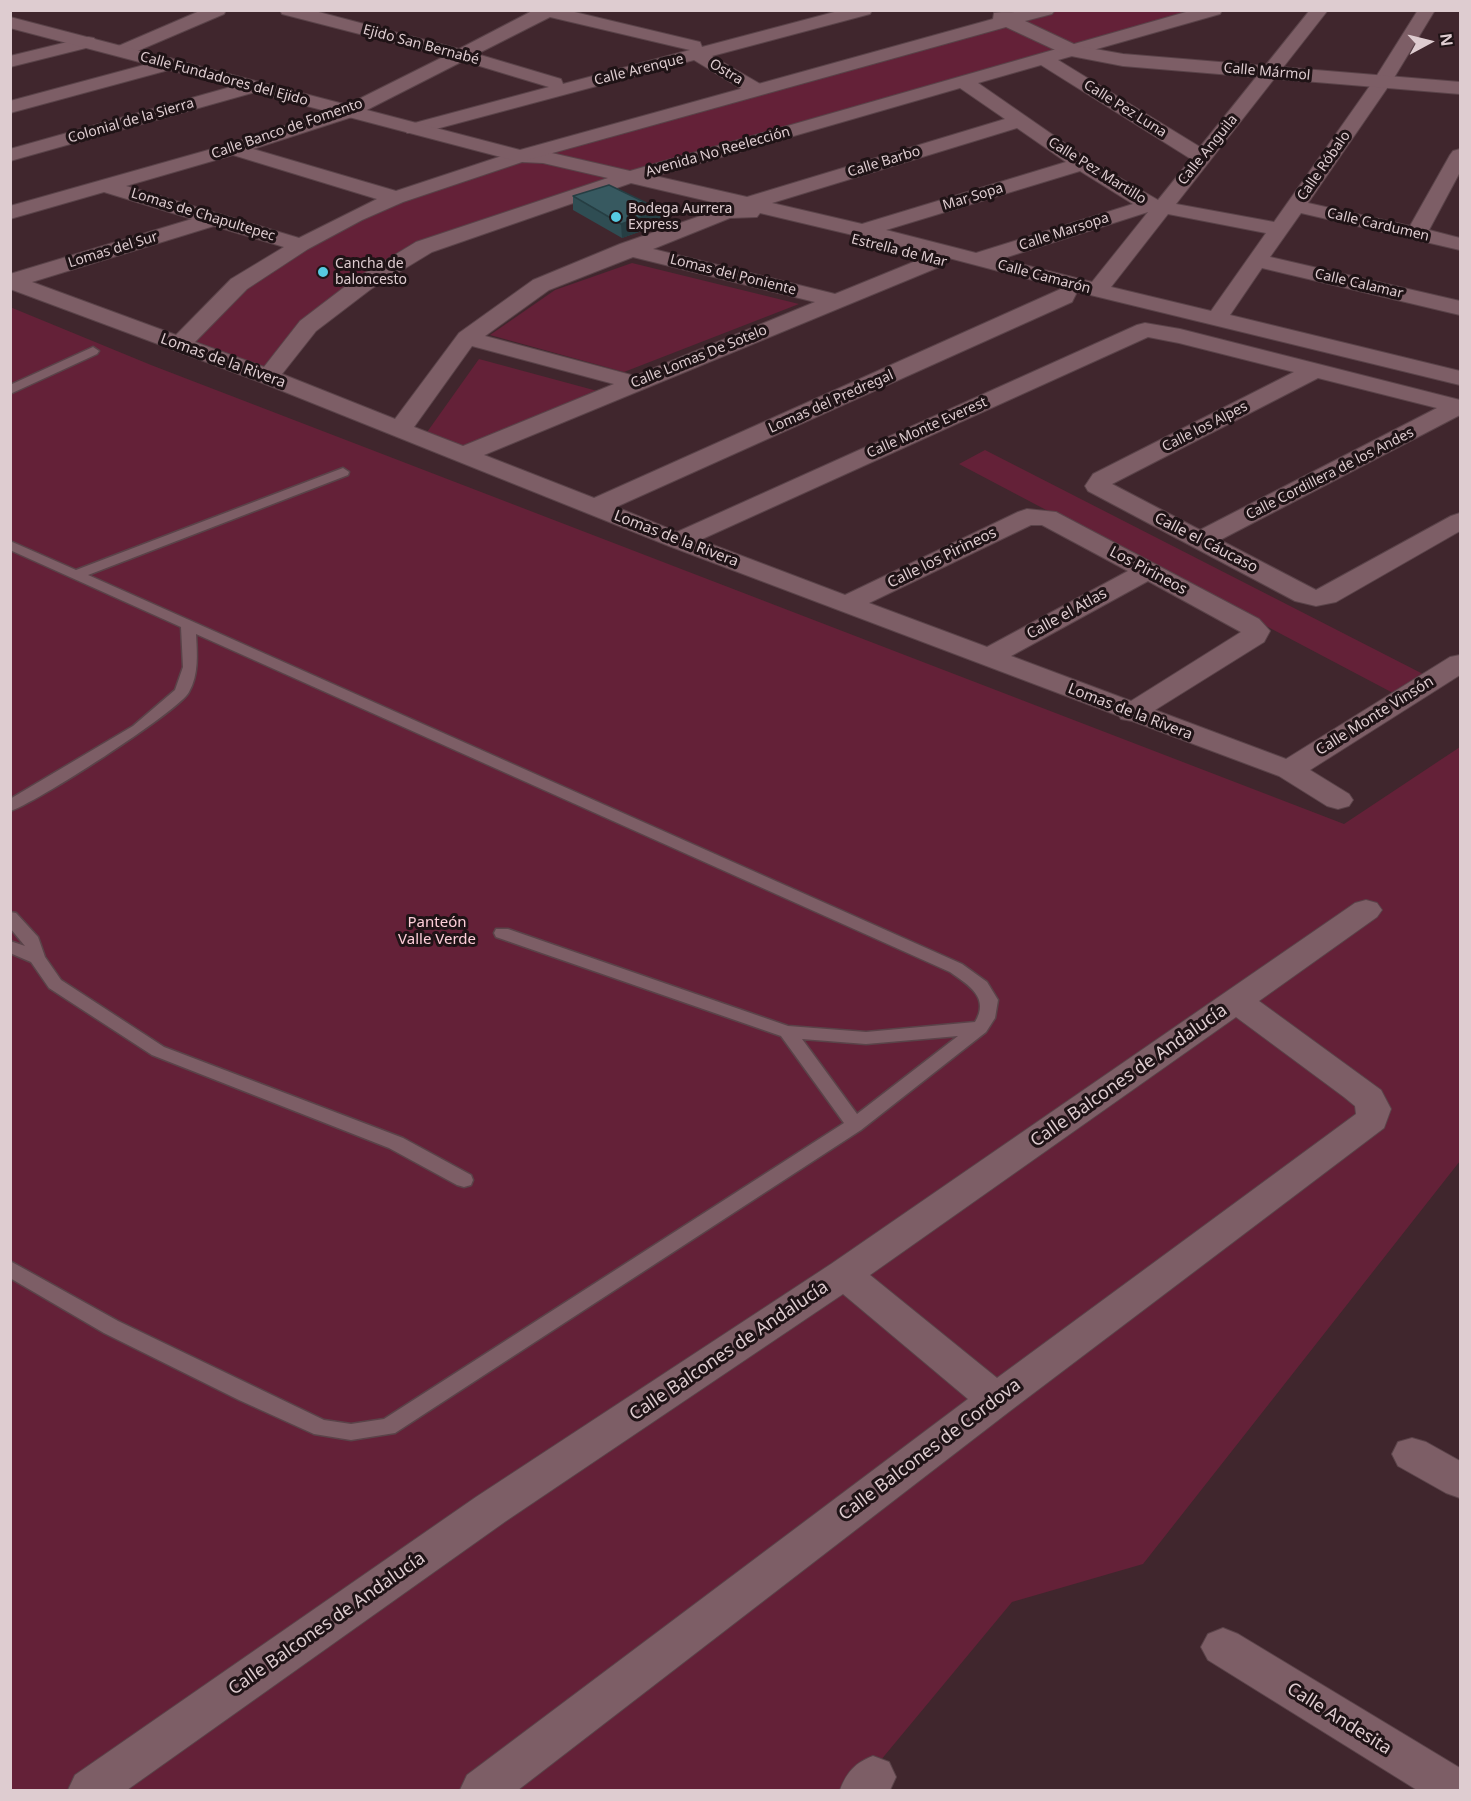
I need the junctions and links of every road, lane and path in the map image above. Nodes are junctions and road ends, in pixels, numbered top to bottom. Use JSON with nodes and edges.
{"nodes":[{"id":1,"x":31,"y":10,"type":"edge"},
{"id":2,"x":218,"y":10,"type":"edge"},
{"id":3,"x":288,"y":10,"type":"edge"},
{"id":4,"x":795,"y":10,"type":"edge"},
{"id":5,"x":864,"y":10,"type":"edge"},
{"id":6,"x":986,"y":10,"type":"edge"},
{"id":7,"x":1046,"y":10,"type":"edge"},
{"id":8,"x":1214,"y":10,"type":"edge"},
{"id":9,"x":1320,"y":10,"type":"edge"},
{"id":10,"x":1427,"y":10,"type":"edge"},
{"id":11,"x":547,"y":11,"type":"edge"},
{"id":12,"x":822,"y":13,"type":"edge"},
{"id":13,"x":1008,"y":21,"type":"junction"},
{"id":14,"x":10,"y":22,"type":"edge"},
{"id":15,"x":88,"y":42,"type":"junction"},
{"id":16,"x":146,"y":42,"type":"junction"},
{"id":17,"x":122,"y":51,"type":"junction"},
{"id":18,"x":696,"y":51,"type":"junction"},
{"id":19,"x":1074,"y":51,"type":"junction"},
{"id":20,"x":462,"y":55,"type":"junction"},
{"id":21,"x":1045,"y":60,"type":"junction"},
{"id":22,"x":10,"y":63,"type":"edge"},
{"id":23,"x":170,"y":64,"type":"junction"},
{"id":24,"x":1269,"y":72,"type":"junction"},
{"id":25,"x":1383,"y":81,"type":"junction"},
{"id":26,"x":554,"y":82,"type":"junction"},
{"id":27,"x":965,"y":83,"type":"junction"},
{"id":28,"x":252,"y":87,"type":"junction"},
{"id":29,"x":1461,"y":88,"type":"edge"},
{"id":30,"x":755,"y":89,"type":"junction"},
{"id":31,"x":367,"y":102,"type":"junction"},
{"id":32,"x":10,"y":107,"type":"edge"},
{"id":33,"x":348,"y":112,"type":"junction"},
{"id":34,"x":1019,"y":121,"type":"junction"},
{"id":35,"x":417,"y":123,"type":"junction"},
{"id":36,"x":233,"y":149,"type":"junction"},
{"id":37,"x":10,"y":155,"type":"edge"},
{"id":38,"x":534,"y":155,"type":"junction"},
{"id":39,"x":1461,"y":155,"type":"edge"},
{"id":40,"x":1204,"y":158,"type":"junction"},
{"id":41,"x":1082,"y":164,"type":"junction"},
{"id":42,"x":627,"y":178,"type":"junction"},
{"id":43,"x":104,"y":186,"type":"junction"},
{"id":44,"x":396,"y":198,"type":"junction"},
{"id":45,"x":1156,"y":206,"type":"junction"},
{"id":46,"x":1296,"y":206,"type":"junction"},
{"id":47,"x":741,"y":207,"type":"junction"},
{"id":48,"x":13,"y":211,"type":"edge"},
{"id":49,"x":214,"y":219,"type":"junction"},
{"id":50,"x":1280,"y":229,"type":"junction"},
{"id":51,"x":863,"y":230,"type":"junction"},
{"id":52,"x":1416,"y":234,"type":"junction"},
{"id":53,"x":1461,"y":244,"type":"edge"},
{"id":54,"x":301,"y":245,"type":"junction"},
{"id":55,"x":628,"y":249,"type":"junction"},
{"id":56,"x":978,"y":259,"type":"junction"},
{"id":57,"x":936,"y":260,"type":"junction"},
{"id":58,"x":1258,"y":261,"type":"junction"},
{"id":59,"x":11,"y":281,"type":"edge"},
{"id":60,"x":1096,"y":290,"type":"junction"},
{"id":61,"x":1065,"y":294,"type":"joint"},
{"id":62,"x":838,"y":301,"type":"junction"},
{"id":63,"x":1461,"y":308,"type":"edge"},
{"id":64,"x":1217,"y":318,"type":"junction"},
{"id":65,"x":1180,"y":336,"type":"junction"},
{"id":66,"x":467,"y":338,"type":"junction"},
{"id":67,"x":179,"y":345,"type":"junction"},
{"id":68,"x":93,"y":351,"type":"dead end"},
{"id":69,"x":1314,"y":371,"type":"junction"},
{"id":70,"x":268,"y":377,"type":"junction"},
{"id":71,"x":1461,"y":378,"type":"edge"},
{"id":72,"x":634,"y":383,"type":"junction"},
{"id":73,"x":10,"y":390,"type":"edge"},
{"id":74,"x":1459,"y":407,"type":"edge"},
{"id":75,"x":400,"y":430,"type":"junction"},
{"id":76,"x":463,"y":455,"type":"junction"},
{"id":77,"x":343,"y":472,"type":"dead end"},
{"id":78,"x":1097,"y":486,"type":"joint"},
{"id":79,"x":595,"y":507,"type":"junction"},
{"id":80,"x":1037,"y":516,"type":"joint"},
{"id":81,"x":1461,"y":521,"type":"edge"},
{"id":82,"x":1201,"y":540,"type":"junction"},
{"id":83,"x":678,"y":541,"type":"junction"},
{"id":84,"x":10,"y":545,"type":"edge"},
{"id":85,"x":705,"y":552,"type":"junction"},
{"id":86,"x":29,"y":554,"type":"junction"},
{"id":87,"x":10,"y":561,"type":"edge"},
{"id":88,"x":1147,"y":571,"type":"junction"},
{"id":89,"x":75,"y":575,"type":"junction"},
{"id":90,"x":847,"y":604,"type":"junction"},
{"id":91,"x":188,"y":625,"type":"junction"},
{"id":92,"x":988,"y":658,"type":"junction"},
{"id":93,"x":1461,"y":663,"type":"edge"},
{"id":94,"x":1131,"y":713,"type":"junction"},
{"id":95,"x":1289,"y":770,"type":"junction"},
{"id":96,"x":1338,"y":800,"type":"dead end"},
{"id":97,"x":10,"y":806,"type":"edge"},
{"id":98,"x":1366,"y":910,"type":"dead end"},
{"id":99,"x":10,"y":917,"type":"edge"},
{"id":100,"x":502,"y":933,"type":"dead end"},
{"id":101,"x":10,"y":946,"type":"edge"},
{"id":102,"x":37,"y":958,"type":"junction"},
{"id":103,"x":1236,"y":1001,"type":"junction"},
{"id":104,"x":980,"y":1028,"type":"junction"},
{"id":105,"x":787,"y":1032,"type":"junction"},
{"id":106,"x":855,"y":1125,"type":"junction"},
{"id":107,"x":464,"y":1180,"type":"dead end"},
{"id":108,"x":10,"y":1268,"type":"edge"},
{"id":109,"x":844,"y":1274,"type":"junction"},
{"id":110,"x":996,"y":1400,"type":"junction"},
{"id":111,"x":1412,"y":1454,"type":"dead end"},
{"id":112,"x":1461,"y":1481,"type":"edge"},
{"id":113,"x":1223,"y":1647,"type":"dead end"},
{"id":114,"x":91,"y":1791,"type":"edge"},
{"id":115,"x":483,"y":1791,"type":"edge"},
{"id":116,"x":1456,"y":1791,"type":"edge"}],
"edges":[{"from":1,"to":16,"type":"street","name":"Calle Fundadores del Ejido"},
{"from":2,"to":16,"type":"street"},
{"from":3,"to":20,"type":"street","name":"Ejido San Bernabé"},
{"from":4,"to":12,"type":"street"},
{"from":5,"to":18,"type":"street","name":"Calle Arenque"},
{"from":6,"to":13,"type":"street","name":"Calle Mármol"},
{"from":7,"to":13,"type":"street"},
{"from":8,"to":19,"type":"street","name":"Avenida No Reelección"},
{"from":9,"to":24,"type":"street","name":"Calle Anguila"},
{"from":10,"to":25,"type":"street","name":"Calle Róbalo"},
{"from":11,"to":18,"type":"street"},
{"from":11,"to":20,"type":"street","name":"Calle Banco de Fomento"},
{"from":12,"to":18,"type":"street","name":"Calle Arenque"},
{"from":13,"to":19,"type":"street","name":"Calle Mármol"},
{"from":13,"to":30,"type":"street"},
{"from":14,"to":15,"type":"street","name":"Calle Fundadores del Ejido"},
{"from":15,"to":17,"type":"street","name":"Calle Fundadores del Ejido"},
{"from":15,"to":22,"type":"street"},
{"from":16,"to":17,"type":"street"},
{"from":16,"to":31,"type":"street","name":"Calle Fundadores del Ejido"},
{"from":17,"to":23,"type":"street","name":"Calle Fundadores del Ejido"},
{"from":18,"to":26,"type":"street","name":"Calle Arenque"},
{"from":18,"to":30,"type":"street","name":"Ostra"},
{"from":18,"to":35,"type":"street","name":"Calle Arenque"},
{"from":19,"to":21,"type":"street","name":"Avenida No Reelección"},
{"from":19,"to":24,"type":"street","name":"Calle Mármol"},
{"from":20,"to":26,"type":"street","name":"Ejido San Bernabé"},
{"from":20,"to":31,"type":"street","name":"Calle Banco de Fomento"},
{"from":21,"to":27,"type":"street","name":"Avenida No Reelección"},
{"from":21,"to":40,"type":"street","name":"Calle Pez Luna"},
{"from":23,"to":28,"type":"street","name":"Calle Fundadores del Ejido"},
{"from":23,"to":32,"type":"street"},
{"from":24,"to":25,"type":"street","name":"Calle Mármol"},
{"from":24,"to":40,"type":"street","name":"Calle Anguila"},
{"from":25,"to":29,"type":"street","name":"Calle Mármol"},
{"from":25,"to":46,"type":"street","name":"Calle Róbalo"},
{"from":26,"to":35,"type":"street","name":"Calle Arenque"},
{"from":27,"to":34,"type":"street","name":"Calle Pez Martillo"},
{"from":27,"to":42,"type":"street","name":"Avenida No Reelección"},
{"from":28,"to":33,"type":"street","name":"Calle Fundadores del Ejido"},
{"from":28,"to":37,"type":"street","name":"Colonial de la Sierra"},
{"from":30,"to":38,"type":"street"},
{"from":31,"to":33,"type":"street","name":"Calle Banco de Fomento"},
{"from":31,"to":35,"type":"street","name":"Calle Fundadores del Ejido"},
{"from":33,"to":35,"type":"street","name":"Calle Fundadores del Ejido"},
{"from":33,"to":36,"type":"street","name":"Calle Banco de Fomento"},
{"from":34,"to":41,"type":"street","name":"Calle Pez Martillo"},
{"from":34,"to":47,"type":"street","name":"Calle Barbo"},
{"from":35,"to":38,"type":"street","name":"Calle Fundadores del Ejido"},
{"from":36,"to":43,"type":"street","name":"Calle Banco de Fomento"},
{"from":36,"to":44,"type":"street"},
{"from":38,"to":42,"type":"street","name":"Calle Fundadores del Ejido"},
{"from":38,"to":44,"type":"street"},
{"from":39,"to":52,"type":"street"},
{"from":40,"to":45,"type":"street","name":"Calle Anguila"},
{"from":41,"to":45,"type":"street","name":"Calle Pez Martillo"},
{"from":41,"to":51,"type":"street","name":"Mar Sopa"},
{"from":42,"to":47,"type":"street","name":"Calle Camarón"},
{"from":42,"to":70,"type":"street","name":"Avenida No Reelección"},
{"from":43,"to":48,"type":"street","name":"Calle Banco de Fomento"},
{"from":43,"to":49,"type":"street","name":"Lomas de Chapultepec"},
{"from":44,"to":54,"type":"street"},
{"from":45,"to":50,"type":"street","name":"Calle Pez Martillo"},
{"from":45,"to":56,"type":"street","name":"Calle Marsopa"},
{"from":45,"to":60,"type":"street","name":"Calle Anguila"},
{"from":46,"to":50,"type":"street","name":"Calle Róbalo"},
{"from":46,"to":52,"type":"street","name":"Calle Cardumen"},
{"from":47,"to":51,"type":"street","name":"Calle Camarón"},
{"from":47,"to":55,"type":"street","name":"Calle Barbo"},
{"from":47,"to":57,"type":"street","name":"Estrella de Mar"},
{"from":49,"to":54,"type":"street","name":"Lomas de Chapultepec"},
{"from":49,"to":59,"type":"street","name":"Lomas del Sur"},
{"from":50,"to":58,"type":"street","name":"Calle Róbalo"},
{"from":51,"to":56,"type":"street","name":"Calle Camarón"},
{"from":52,"to":53,"type":"street","name":"Calle Cardumen"},
{"from":54,"to":67,"type":"street"},
{"from":55,"to":62,"type":"street","name":"Lomas del Poniente"},
{"from":55,"to":66,"type":"street","name":"Calle Barbo"},
{"from":56,"to":60,"type":"street","name":"Calle Camarón"},
{"from":57,"to":61,"type":"street","name":"Estrella de Mar"},
{"from":57,"to":62,"type":"street","name":"Calle Lomas De Sotelo"},
{"from":58,"to":63,"type":"street","name":"Calle Calamar"},
{"from":58,"to":64,"type":"street","name":"Calle Róbalo"},
{"from":59,"to":67,"type":"street","name":"Lomas de la Rivera"},
{"from":60,"to":64,"type":"street","name":"Calle Camarón"},
{"from":61,"to":79,"type":"street","name":"Lomas del Predregal"},
{"from":62,"to":72,"type":"street","name":"Calle Lomas De Sotelo"},
{"from":64,"to":71,"type":"street","name":"Calle Camarón"},
{"from":65,"to":69,"type":"street","name":"Calle Monte Everest"},
{"from":65,"to":83,"type":"street","name":"Calle Monte Everest"},
{"from":65,"to":85,"type":"street","name":"Calle Monte Everest"},
{"from":66,"to":72,"type":"street"},
{"from":66,"to":75,"type":"street","name":"Calle Barbo"},
{"from":67,"to":70,"type":"street","name":"Lomas de la Rivera"},
{"from":68,"to":73,"type":"lane"},
{"from":69,"to":74,"type":"street","name":"Calle Monte Everest"},
{"from":69,"to":78,"type":"street","name":"Calle los Alpes"},
{"from":70,"to":75,"type":"street","name":"Lomas de la Rivera"},
{"from":72,"to":76,"type":"street","name":"Calle Lomas De Sotelo"},
{"from":74,"to":82,"type":"street","name":"Calle Cordillera de los Andes"},
{"from":75,"to":76,"type":"street","name":"Lomas de la Rivera"},
{"from":76,"to":79,"type":"street","name":"Lomas de la Rivera"},
{"from":77,"to":89,"type":"lane"},
{"from":78,"to":82,"type":"street","name":"Calle el Cáucaso"},
{"from":79,"to":83,"type":"street","name":"Lomas de la Rivera"},
{"from":80,"to":88,"type":"street","name":"Los Pirineos"},
{"from":80,"to":90,"type":"street","name":"Calle los Pirineos"},
{"from":81,"to":82,"type":"street","name":"Calle el Cáucaso"},
{"from":83,"to":85,"type":"street","name":"Lomas de la Rivera"},
{"from":84,"to":86,"type":"lane"},
{"from":85,"to":90,"type":"street","name":"Lomas de la Rivera"},
{"from":86,"to":87,"type":"lane"},
{"from":86,"to":89,"type":"lane"},
{"from":88,"to":92,"type":"street","name":"Calle el Atlas"},
{"from":88,"to":94,"type":"street","name":"Los Pirineos"},
{"from":89,"to":91,"type":"lane"},
{"from":90,"to":92,"type":"street","name":"Lomas de la Rivera"},
{"from":91,"to":97,"type":"lane"},
{"from":91,"to":104,"type":"lane"},
{"from":92,"to":94,"type":"street","name":"Lomas de la Rivera"},
{"from":93,"to":95,"type":"street","name":"Calle Monte Vinsón"},
{"from":94,"to":95,"type":"street","name":"Lomas de la Rivera"},
{"from":95,"to":96,"type":"street","name":"Lomas de la Rivera"},
{"from":98,"to":103,"type":"street","name":"Calle Balcones de Andalucía"},
{"from":99,"to":102,"type":"lane"},
{"from":100,"to":105,"type":"lane"},
{"from":101,"to":102,"type":"lane"},
{"from":102,"to":107,"type":"lane"},
{"from":103,"to":109,"type":"street","name":"Calle Balcones de Andalucía"},
{"from":103,"to":110,"type":"street","name":"Calle Balcones de Cordova"},
{"from":104,"to":105,"type":"lane"},
{"from":104,"to":106,"type":"lane"},
{"from":105,"to":106,"type":"lane"},
{"from":106,"to":108,"type":"lane"},
{"from":109,"to":110,"type":"street"},
{"from":109,"to":114,"type":"street","name":"Calle Balcones de Andalucía"},
{"from":110,"to":115,"type":"street","name":"Calle Balcones de Cordova"},
{"from":111,"to":112,"type":"street"},
{"from":113,"to":116,"type":"street","name":"Calle Andesita"}]}
